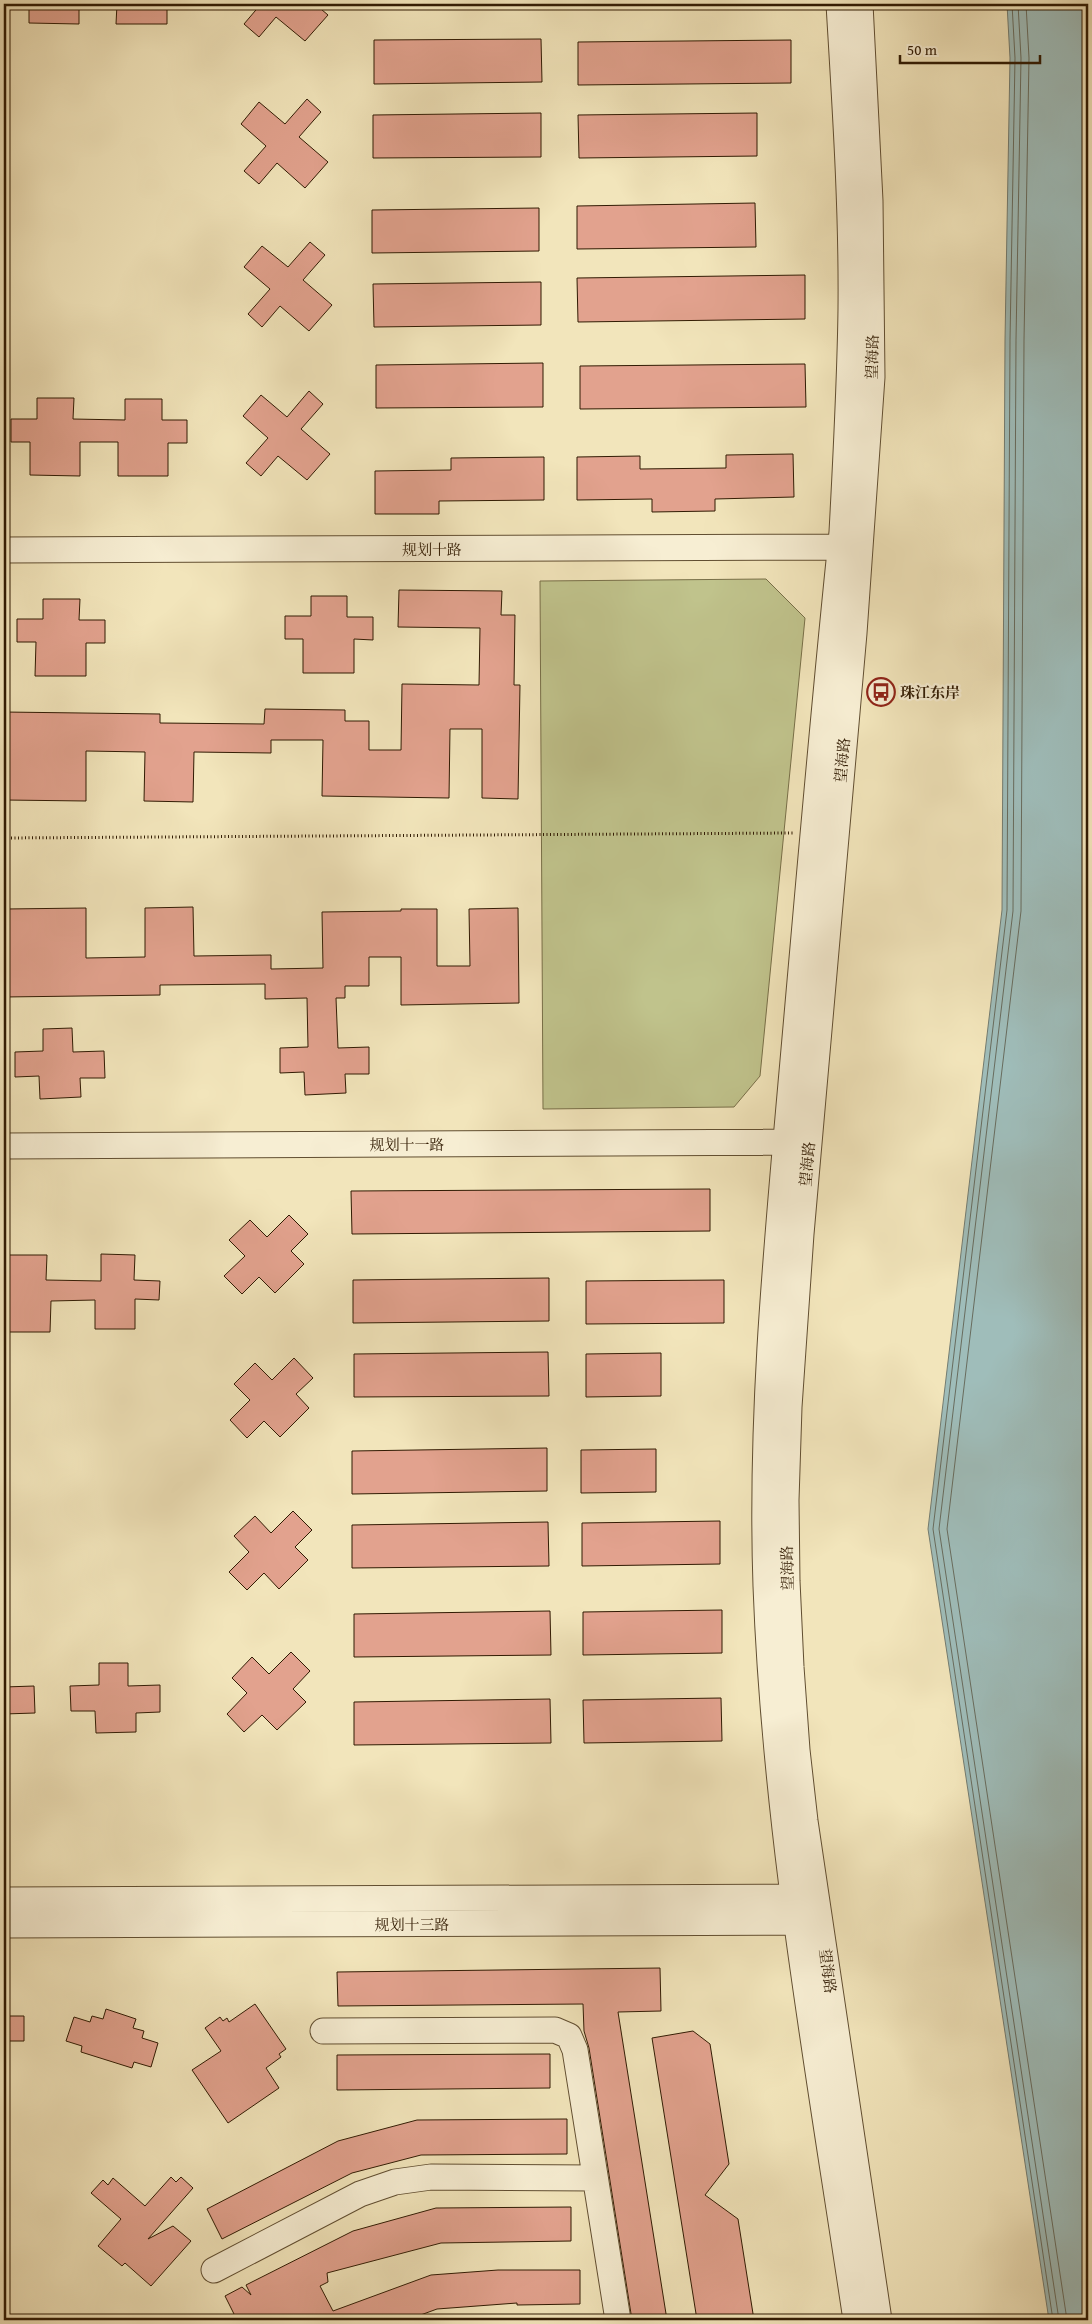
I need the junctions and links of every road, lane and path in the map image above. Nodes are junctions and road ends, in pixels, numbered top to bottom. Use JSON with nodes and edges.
{"nodes":[{"id":1,"x":839,"y":4,"type":"edge"},
{"id":2,"x":860,"y":4,"type":"edge"},
{"id":3,"x":851,"y":547,"type":"junction"},
{"id":4,"x":4,"y":550,"type":"edge"},
{"id":5,"x":813,"y":833,"type":"junction"},
{"id":6,"x":4,"y":838,"type":"edge"},
{"id":7,"x":798,"y":1142,"type":"junction"},
{"id":8,"x":4,"y":1146,"type":"edge"},
{"id":9,"x":806,"y":1897,"type":"junction"},
{"id":10,"x":4,"y":1900,"type":"edge"},
{"id":11,"x":809,"y":1922,"type":"junction"},
{"id":12,"x":4,"y":1926,"type":"edge"},
{"id":13,"x":323,"y":2031,"type":"dead end"},
{"id":14,"x":595,"y":2178,"type":"junction"},
{"id":15,"x":214,"y":2270,"type":"dead end"},
{"id":16,"x":618,"y":2320,"type":"edge"},
{"id":17,"x":856,"y":2320,"type":"edge"},
{"id":18,"x":878,"y":2320,"type":"edge"}],
"edges":[{"from":1,"to":3,"type":"street","name":"望海路"},
{"from":2,"to":3,"type":"street","name":"望海路"},
{"from":3,"to":4,"type":"street","name":"规划十路"},
{"from":3,"to":5,"type":"street","name":"望海路"},
{"from":3,"to":7,"type":"street","name":"望海路"},
{"from":5,"to":6,"type":"path"},
{"from":5,"to":7,"type":"street","name":"望海路"},
{"from":7,"to":8,"type":"street","name":"规划十一路"},
{"from":7,"to":9,"type":"street","name":"望海路"},
{"from":9,"to":10,"type":"street","name":"规划十三路"},
{"from":9,"to":11,"type":"street","name":"望海路"},
{"from":11,"to":12,"type":"street","name":"规划十三路"},
{"from":11,"to":17,"type":"street","name":"望海路"},
{"from":11,"to":18,"type":"street","name":"望海路"},
{"from":13,"to":14,"type":"street"},
{"from":14,"to":15,"type":"street"},
{"from":14,"to":16,"type":"street"}]}
